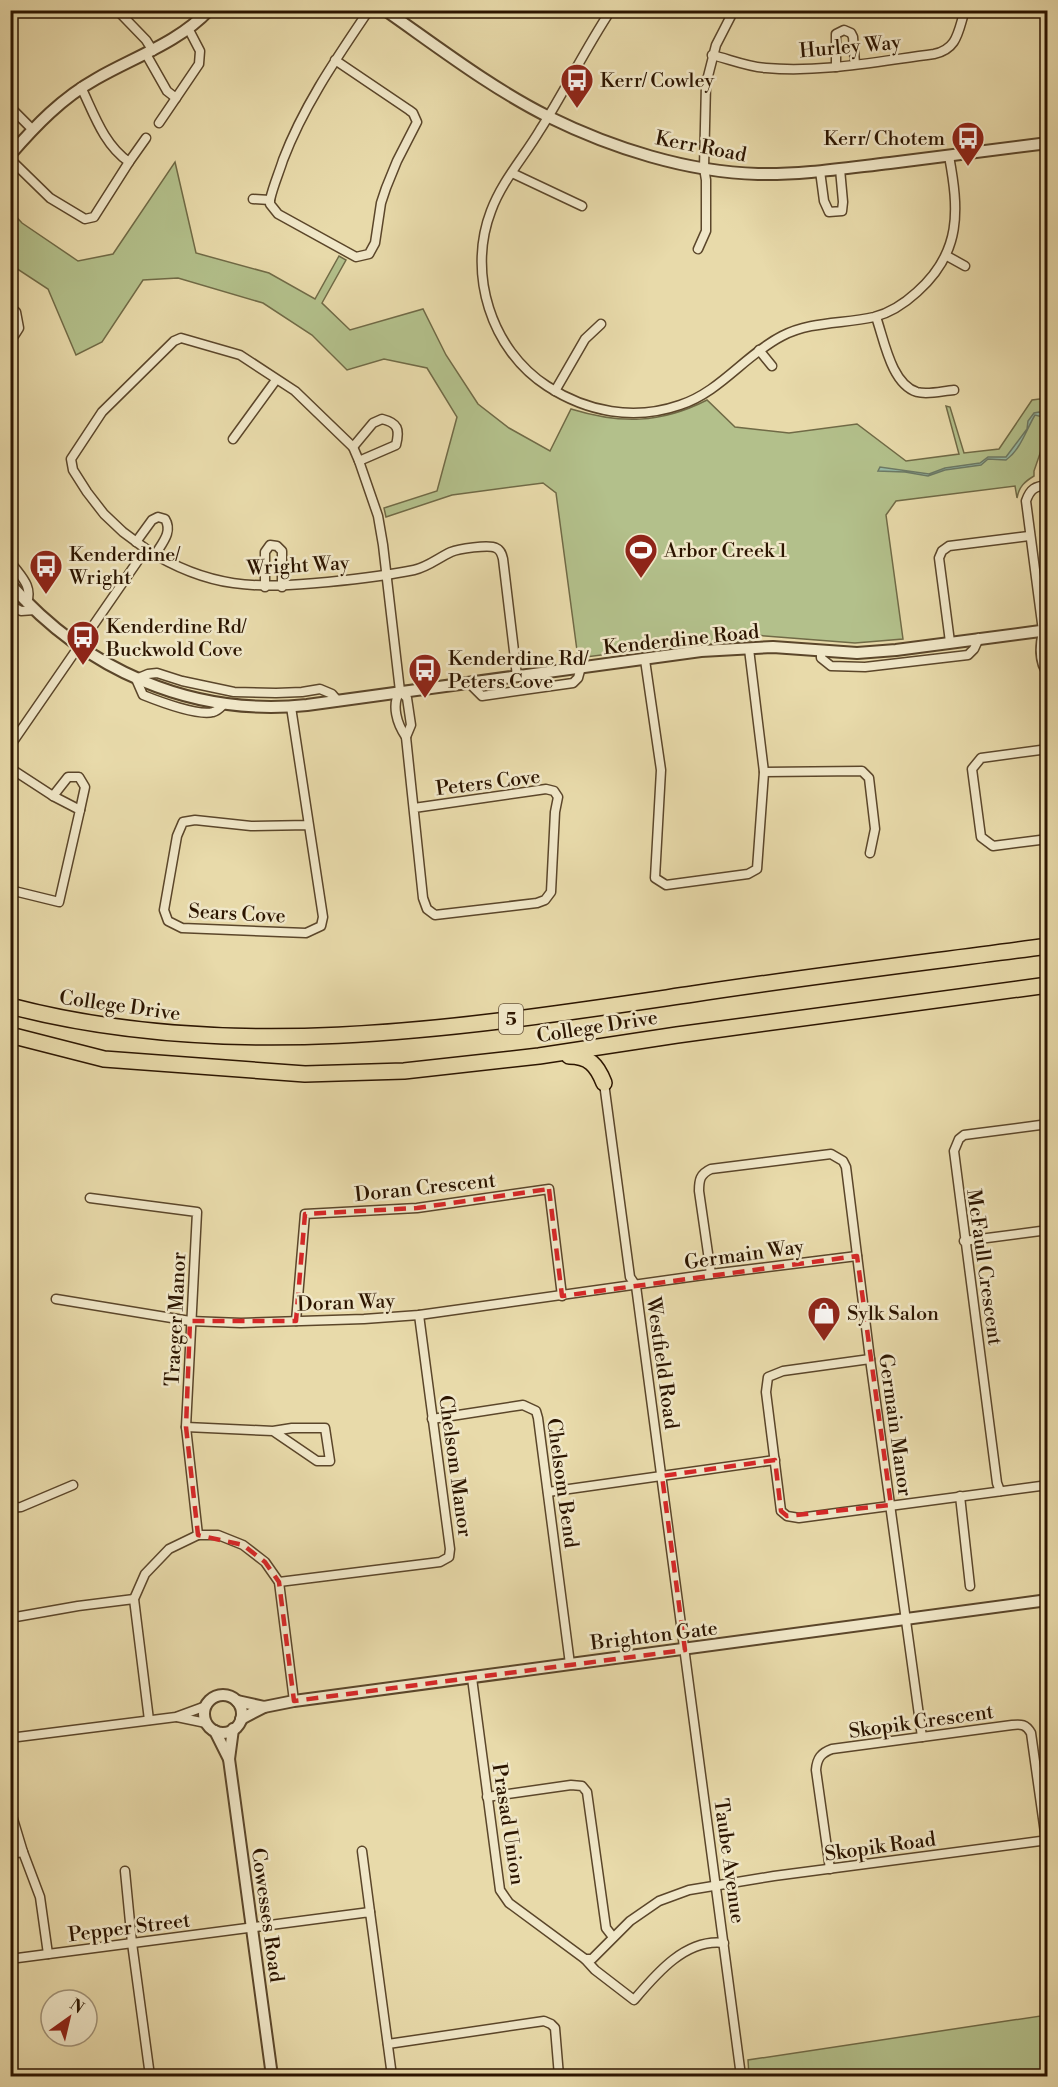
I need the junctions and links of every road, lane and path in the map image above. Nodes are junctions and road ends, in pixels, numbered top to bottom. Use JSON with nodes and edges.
{"nodes":[{"id":1,"x":117,"y":10,"type":"edge"},
{"id":2,"x":209,"y":10,"type":"edge"},
{"id":3,"x":369,"y":10,"type":"edge"},
{"id":4,"x":385,"y":10,"type":"edge"},
{"id":5,"x":611,"y":10,"type":"edge"},
{"id":6,"x":734,"y":10,"type":"edge"},
{"id":7,"x":965,"y":10,"type":"edge"},
{"id":8,"x":189,"y":28,"type":"junction"},
{"id":9,"x":149,"y":52,"type":"junction"},
{"id":10,"x":712,"y":55,"type":"junction"},
{"id":11,"x":335,"y":60,"type":"junction"},
{"id":12,"x":855,"y":64,"type":"junction"},
{"id":13,"x":836,"y":66,"type":"junction"},
{"id":14,"x":81,"y":87,"type":"junction"},
{"id":15,"x":176,"y":98,"type":"junction"},
{"id":16,"x":10,"y":108,"type":"edge"},
{"id":17,"x":548,"y":116,"type":"junction"},
{"id":18,"x":159,"y":123,"type":"dead end"},
{"id":19,"x":33,"y":130,"type":"junction"},
{"id":20,"x":146,"y":138,"type":"dead end"},
{"id":21,"x":1047,"y":143,"type":"edge"},
{"id":22,"x":950,"y":156,"type":"junction"},
{"id":23,"x":10,"y":157,"type":"edge"},
{"id":24,"x":129,"y":162,"type":"junction"},
{"id":25,"x":704,"y":168,"type":"junction"},
{"id":26,"x":840,"y":169,"type":"junction"},
{"id":27,"x":820,"y":171,"type":"junction"},
{"id":28,"x":512,"y":173,"type":"junction"},
{"id":29,"x":254,"y":200,"type":"dead end"},
{"id":30,"x":270,"y":200,"type":"junction"},
{"id":31,"x":582,"y":206,"type":"dead end"},
{"id":32,"x":698,"y":249,"type":"dead end"},
{"id":33,"x":947,"y":256,"type":"junction"},
{"id":34,"x":965,"y":266,"type":"dead end"},
{"id":35,"x":11,"y":308,"type":"edge"},
{"id":36,"x":876,"y":316,"type":"junction"},
{"id":37,"x":10,"y":318,"type":"edge"},
{"id":38,"x":601,"y":324,"type":"dead end"},
{"id":39,"x":10,"y":342,"type":"edge"},
{"id":40,"x":759,"y":350,"type":"junction"},
{"id":41,"x":772,"y":366,"type":"dead end"},
{"id":42,"x":276,"y":380,"type":"junction"},
{"id":43,"x":954,"y":390,"type":"dead end"},
{"id":44,"x":555,"y":391,"type":"junction"},
{"id":45,"x":233,"y":439,"type":"dead end"},
{"id":46,"x":353,"y":447,"type":"junction"},
{"id":47,"x":359,"y":461,"type":"junction"},
{"id":48,"x":1047,"y":484,"type":"edge"},
{"id":49,"x":1029,"y":536,"type":"junction"},
{"id":50,"x":136,"y":542,"type":"junction"},
{"id":51,"x":146,"y":549,"type":"junction"},
{"id":52,"x":155,"y":555,"type":"junction"},
{"id":53,"x":10,"y":561,"type":"edge"},
{"id":54,"x":386,"y":576,"type":"junction"},
{"id":55,"x":10,"y":584,"type":"edge"},
{"id":56,"x":265,"y":587,"type":"junction"},
{"id":57,"x":282,"y":587,"type":"junction"},
{"id":58,"x":10,"y":605,"type":"edge"},
{"id":59,"x":31,"y":607,"type":"junction"},
{"id":60,"x":1046,"y":633,"type":"edge"},
{"id":61,"x":979,"y":638,"type":"junction"},
{"id":62,"x":950,"y":642,"type":"junction"},
{"id":63,"x":80,"y":647,"type":"junction"},
{"id":64,"x":749,"y":649,"type":"junction"},
{"id":65,"x":821,"y":651,"type":"junction"},
{"id":66,"x":645,"y":660,"type":"junction"},
{"id":67,"x":580,"y":668,"type":"junction"},
{"id":68,"x":1047,"y":674,"type":"edge"},
{"id":69,"x":517,"y":676,"type":"junction"},
{"id":70,"x":136,"y":680,"type":"junction"},
{"id":71,"x":468,"y":682,"type":"junction"},
{"id":72,"x":400,"y":691,"type":"junction"},
{"id":73,"x":338,"y":701,"type":"junction"},
{"id":74,"x":291,"y":706,"type":"junction"},
{"id":75,"x":10,"y":746,"type":"edge"},
{"id":76,"x":1047,"y":749,"type":"edge"},
{"id":77,"x":10,"y":768,"type":"edge"},
{"id":78,"x":764,"y":772,"type":"junction"},
{"id":79,"x":52,"y":796,"type":"junction"},
{"id":80,"x":414,"y":808,"type":"junction"},
{"id":81,"x":80,"y":810,"type":"junction"},
{"id":82,"x":309,"y":825,"type":"junction"},
{"id":83,"x":1047,"y":839,"type":"edge"},
{"id":84,"x":870,"y":853,"type":"dead end"},
{"id":85,"x":10,"y":890,"type":"edge"},
{"id":86,"x":1047,"y":945,"type":"edge"},
{"id":87,"x":1047,"y":986,"type":"edge"},
{"id":88,"x":10,"y":1006,"type":"edge"},
{"id":89,"x":10,"y":1035,"type":"edge"},
{"id":90,"x":539,"y":1056,"type":"junction"},
{"id":91,"x":604,"y":1083,"type":"joint"},
{"id":92,"x":1047,"y":1124,"type":"edge"},
{"id":93,"x":90,"y":1198,"type":"dead end"},
{"id":94,"x":1047,"y":1230,"type":"edge"},
{"id":95,"x":964,"y":1241,"type":"junction"},
{"id":96,"x":857,"y":1256,"type":"junction"},
{"id":97,"x":711,"y":1274,"type":"junction"},
{"id":98,"x":636,"y":1286,"type":"junction"},
{"id":99,"x":562,"y":1296,"type":"junction"},
{"id":100,"x":56,"y":1299,"type":"dead end"},
{"id":101,"x":419,"y":1315,"type":"junction"},
{"id":102,"x":190,"y":1321,"type":"junction"},
{"id":103,"x":296,"y":1321,"type":"junction"},
{"id":104,"x":870,"y":1359,"type":"junction"},
{"id":105,"x":432,"y":1419,"type":"junction"},
{"id":106,"x":186,"y":1426,"type":"junction"},
{"id":107,"x":273,"y":1431,"type":"junction"},
{"id":108,"x":775,"y":1460,"type":"junction"},
{"id":109,"x":662,"y":1476,"type":"junction"},
{"id":110,"x":73,"y":1485,"type":"dead end"},
{"id":111,"x":1047,"y":1485,"type":"edge"},
{"id":112,"x":548,"y":1491,"type":"junction"},
{"id":113,"x":1000,"y":1491,"type":"junction"},
{"id":114,"x":960,"y":1496,"type":"junction"},
{"id":115,"x":891,"y":1506,"type":"junction"},
{"id":116,"x":10,"y":1508,"type":"edge"},
{"id":117,"x":198,"y":1535,"type":"junction"},
{"id":118,"x":279,"y":1582,"type":"junction"},
{"id":119,"x":970,"y":1586,"type":"dead end"},
{"id":120,"x":134,"y":1599,"type":"junction"},
{"id":121,"x":1047,"y":1600,"type":"edge"},
{"id":122,"x":10,"y":1618,"type":"edge"},
{"id":123,"x":906,"y":1618,"type":"junction"},
{"id":124,"x":685,"y":1650,"type":"junction"},
{"id":125,"x":570,"y":1664,"type":"junction"},
{"id":126,"x":472,"y":1678,"type":"junction"},
{"id":127,"x":237,"y":1701,"type":"junction"},
{"id":128,"x":294,"y":1701,"type":"junction"},
{"id":129,"x":206,"y":1706,"type":"junction"},
{"id":130,"x":264,"y":1707,"type":"junction"},
{"id":131,"x":176,"y":1717,"type":"junction"},
{"id":132,"x":241,"y":1719,"type":"junction"},
{"id":133,"x":149,"y":1720,"type":"junction"},
{"id":134,"x":206,"y":1723,"type":"junction"},
{"id":135,"x":233,"y":1729,"type":"junction"},
{"id":136,"x":215,"y":1731,"type":"junction"},
{"id":137,"x":922,"y":1737,"type":"junction"},
{"id":138,"x":10,"y":1738,"type":"edge"},
{"id":139,"x":229,"y":1759,"type":"junction"},
{"id":140,"x":487,"y":1797,"type":"junction"},
{"id":141,"x":10,"y":1809,"type":"edge"},
{"id":142,"x":1047,"y":1840,"type":"edge"},
{"id":143,"x":362,"y":1851,"type":"dead end"},
{"id":144,"x":23,"y":1852,"type":"junction"},
{"id":145,"x":10,"y":1854,"type":"edge"},
{"id":146,"x":830,"y":1869,"type":"junction"},
{"id":147,"x":125,"y":1871,"type":"dead end"},
{"id":148,"x":717,"y":1885,"type":"junction"},
{"id":149,"x":370,"y":1912,"type":"junction"},
{"id":150,"x":251,"y":1928,"type":"junction"},
{"id":151,"x":613,"y":1937,"type":"junction"},
{"id":152,"x":132,"y":1943,"type":"junction"},
{"id":153,"x":724,"y":1943,"type":"junction"},
{"id":154,"x":48,"y":1954,"type":"junction"},
{"id":155,"x":10,"y":1959,"type":"edge"},
{"id":156,"x":585,"y":1959,"type":"junction"},
{"id":157,"x":388,"y":2044,"type":"junction"},
{"id":158,"x":150,"y":2076,"type":"edge"},
{"id":159,"x":272,"y":2076,"type":"edge"},
{"id":160,"x":392,"y":2076,"type":"edge"},
{"id":161,"x":560,"y":2076,"type":"edge"},
{"id":162,"x":741,"y":2076,"type":"edge"}],
"edges":[{"from":1,"to":9,"type":"street"},
{"from":2,"to":8,"type":"street"},
{"from":3,"to":11,"type":"street"},
{"from":4,"to":17,"type":"street","name":"Kerr Road"},
{"from":5,"to":17,"type":"street"},
{"from":6,"to":10,"type":"street"},
{"from":7,"to":12,"type":"street","name":"Hurley Way"},
{"from":8,"to":9,"type":"street"},
{"from":8,"to":15,"type":"street"},
{"from":9,"to":14,"type":"street"},
{"from":9,"to":15,"type":"street"},
{"from":10,"to":13,"type":"street","name":"Hurley Way"},
{"from":10,"to":25,"type":"street"},
{"from":11,"to":30,"type":"street"},
{"from":11,"to":30,"type":"street"},
{"from":12,"to":13,"type":"street","name":"Hurley Way"},
{"from":12,"to":13,"type":"street"},
{"from":14,"to":19,"type":"street"},
{"from":14,"to":24,"type":"street"},
{"from":15,"to":18,"type":"street"},
{"from":16,"to":19,"type":"street"},
{"from":17,"to":25,"type":"street","name":"Kerr Road"},
{"from":17,"to":28,"type":"street"},
{"from":19,"to":23,"type":"street"},
{"from":20,"to":24,"type":"street"},
{"from":21,"to":22,"type":"street","name":"Kerr Road"},
{"from":22,"to":26,"type":"street","name":"Kerr Road"},
{"from":22,"to":33,"type":"street"},
{"from":23,"to":24,"type":"street"},
{"from":25,"to":27,"type":"street","name":"Kerr Road"},
{"from":25,"to":32,"type":"street"},
{"from":26,"to":27,"type":"street","name":"Kerr Road"},
{"from":26,"to":27,"type":"street"},
{"from":28,"to":31,"type":"street"},
{"from":28,"to":44,"type":"street"},
{"from":29,"to":30,"type":"street"},
{"from":33,"to":34,"type":"street"},
{"from":33,"to":36,"type":"street"},
{"from":35,"to":37,"type":"street"},
{"from":35,"to":39,"type":"street"},
{"from":36,"to":40,"type":"street"},
{"from":36,"to":43,"type":"street"},
{"from":38,"to":44,"type":"street"},
{"from":40,"to":41,"type":"street"},
{"from":40,"to":44,"type":"street"},
{"from":42,"to":45,"type":"street"},
{"from":42,"to":46,"type":"street"},
{"from":42,"to":50,"type":"street","name":"Wright Way"},
{"from":46,"to":47,"type":"street","name":"Peters Cove"},
{"from":46,"to":47,"type":"street"},
{"from":47,"to":54,"type":"street","name":"Peters Cove"},
{"from":48,"to":49,"type":"street"},
{"from":49,"to":60,"type":"street"},
{"from":49,"to":62,"type":"street"},
{"from":50,"to":51,"type":"street","name":"Wright Way"},
{"from":50,"to":52,"type":"street"},
{"from":51,"to":52,"type":"street","name":"Wright Way"},
{"from":51,"to":63,"type":"street"},
{"from":52,"to":56,"type":"street","name":"Wright Way"},
{"from":53,"to":59,"type":"street"},
{"from":54,"to":57,"type":"street","name":"Wright Way"},
{"from":54,"to":69,"type":"street","name":"Wright Way"},
{"from":54,"to":72,"type":"street","name":"Peters Cove"},
{"from":55,"to":59,"type":"street","name":"Kenderdine Road"},
{"from":56,"to":57,"type":"street","name":"Wright Way"},
{"from":56,"to":57,"type":"street"},
{"from":58,"to":59,"type":"street","name":"Kenderdine Road"},
{"from":59,"to":63,"type":"street","name":"Kenderdine Road"},
{"from":60,"to":61,"type":"street","name":"Kenderdine Road"},
{"from":60,"to":68,"type":"street"},
{"from":61,"to":62,"type":"street","name":"Kenderdine Road"},
{"from":61,"to":65,"type":"street"},
{"from":62,"to":65,"type":"street","name":"Kenderdine Road"},
{"from":63,"to":70,"type":"street","name":"Kenderdine Road"},
{"from":63,"to":75,"type":"street"},
{"from":64,"to":65,"type":"street","name":"Kenderdine Road"},
{"from":64,"to":66,"type":"street","name":"Kenderdine Road"},
{"from":64,"to":78,"type":"street"},
{"from":66,"to":67,"type":"street","name":"Kenderdine Road"},
{"from":66,"to":78,"type":"street"},
{"from":67,"to":69,"type":"street","name":"Kenderdine Road"},
{"from":67,"to":71,"type":"street","name":"Kenderdine Road"},
{"from":69,"to":71,"type":"street","name":"Kenderdine Road"},
{"from":70,"to":73,"type":"street"},
{"from":70,"to":74,"type":"street","name":"Kenderdine Road"},
{"from":71,"to":72,"type":"street","name":"Kenderdine Road"},
{"from":72,"to":73,"type":"street","name":"Kenderdine Road"},
{"from":72,"to":80,"type":"street","name":"Peters Cove"},
{"from":73,"to":74,"type":"street","name":"Kenderdine Road"},
{"from":74,"to":82,"type":"street","name":"Sears Cove"},
{"from":76,"to":83,"type":"street"},
{"from":77,"to":79,"type":"street"},
{"from":78,"to":84,"type":"street"},
{"from":79,"to":81,"type":"street"},
{"from":79,"to":81,"type":"street"},
{"from":80,"to":80,"type":"street","name":"Peters Cove"},
{"from":81,"to":85,"type":"street"},
{"from":82,"to":82,"type":"street","name":"Sears Cove"},
{"from":86,"to":88,"type":"highway","name":"College Drive","number":"5"},
{"from":87,"to":90,"type":"highway","name":"College Drive","number":"5"},
{"from":89,"to":90,"type":"highway","name":"College Drive","number":"5"},
{"from":90,"to":91,"type":"highway"},
{"from":91,"to":98,"type":"street","name":"Westfield Road"},
{"from":92,"to":95,"type":"street","name":"McFaull Crescent"},
{"from":93,"to":102,"type":"street","name":"Traeger Manor"},
{"from":94,"to":95,"type":"street"},
{"from":95,"to":113,"type":"street","name":"McFaull Crescent"},
{"from":96,"to":97,"type":"street","name":"Germain Way"},
{"from":96,"to":97,"type":"street","name":"Germain Manor"},
{"from":96,"to":104,"type":"street","name":"Germain Manor"},
{"from":97,"to":98,"type":"street","name":"Germain Way"},
{"from":98,"to":99,"type":"street","name":"Doran Way"},
{"from":98,"to":109,"type":"street","name":"Westfield Road"},
{"from":99,"to":101,"type":"street","name":"Doran Way"},
{"from":99,"to":103,"type":"street","name":"Doran Crescent"},
{"from":100,"to":102,"type":"street","name":"Doran Way"},
{"from":101,"to":103,"type":"street","name":"Doran Way"},
{"from":101,"to":105,"type":"street","name":"Chelsom Manor"},
{"from":102,"to":103,"type":"street","name":"Doran Way"},
{"from":102,"to":106,"type":"street","name":"Traeger Manor"},
{"from":104,"to":108,"type":"street"},
{"from":104,"to":115,"type":"street","name":"Germain Manor"},
{"from":105,"to":112,"type":"street","name":"Chelsom Bend"},
{"from":105,"to":118,"type":"street","name":"Chelsom Manor"},
{"from":106,"to":107,"type":"street"},
{"from":106,"to":117,"type":"street","name":"Traeger Manor"},
{"from":107,"to":107,"type":"street"},
{"from":108,"to":109,"type":"street"},
{"from":108,"to":115,"type":"street"},
{"from":109,"to":112,"type":"street"},
{"from":109,"to":124,"type":"street","name":"Westfield Road"},
{"from":110,"to":116,"type":"street"},
{"from":111,"to":113,"type":"street"},
{"from":112,"to":125,"type":"street","name":"Chelsom Bend"},
{"from":113,"to":114,"type":"street"},
{"from":114,"to":115,"type":"street"},
{"from":114,"to":119,"type":"street"},
{"from":115,"to":123,"type":"street","name":"Germain Manor"},
{"from":117,"to":118,"type":"street"},
{"from":117,"to":120,"type":"street"},
{"from":118,"to":128,"type":"street"},
{"from":120,"to":122,"type":"street"},
{"from":120,"to":133,"type":"street"},
{"from":121,"to":123,"type":"street","name":"Brighton Gate"},
{"from":123,"to":124,"type":"street","name":"Brighton Gate"},
{"from":123,"to":137,"type":"street","name":"Germain Manor"},
{"from":124,"to":125,"type":"street","name":"Brighton Gate"},
{"from":124,"to":148,"type":"street","name":"Taube Avenue"},
{"from":125,"to":126,"type":"street","name":"Brighton Gate"},
{"from":126,"to":128,"type":"street","name":"Brighton Gate"},
{"from":126,"to":140,"type":"street","name":"Prasad Union"},
{"from":127,"to":129,"type":"street"},
{"from":127,"to":130,"type":"street","name":"Brighton Gate"},
{"from":127,"to":132,"type":"street"},
{"from":128,"to":130,"type":"street","name":"Brighton Gate"},
{"from":129,"to":131,"type":"street"},
{"from":129,"to":134,"type":"street"},
{"from":130,"to":132,"type":"street","name":"Brighton Gate"},
{"from":131,"to":133,"type":"street"},
{"from":131,"to":134,"type":"street"},
{"from":132,"to":135,"type":"street"},
{"from":133,"to":138,"type":"street"},
{"from":134,"to":136,"type":"street"},
{"from":135,"to":136,"type":"street"},
{"from":135,"to":139,"type":"street","name":"Cowesses Road"},
{"from":136,"to":139,"type":"street","name":"Cowesses Road"},
{"from":137,"to":142,"type":"street","name":"Skopik Crescent"},
{"from":137,"to":146,"type":"street","name":"Skopik Crescent"},
{"from":139,"to":150,"type":"street","name":"Cowesses Road"},
{"from":140,"to":151,"type":"street"},
{"from":140,"to":156,"type":"street","name":"Prasad Union"},
{"from":141,"to":144,"type":"street"},
{"from":142,"to":146,"type":"street","name":"Skopik Road"},
{"from":143,"to":149,"type":"street"},
{"from":144,"to":145,"type":"street"},
{"from":144,"to":154,"type":"street"},
{"from":146,"to":148,"type":"street","name":"Skopik Road"},
{"from":147,"to":152,"type":"street"},
{"from":148,"to":151,"type":"street"},
{"from":148,"to":153,"type":"street","name":"Taube Avenue"},
{"from":149,"to":150,"type":"street","name":"Pepper Street"},
{"from":149,"to":157,"type":"street"},
{"from":150,"to":152,"type":"street","name":"Pepper Street"},
{"from":150,"to":159,"type":"street","name":"Cowesses Road"},
{"from":151,"to":156,"type":"street"},
{"from":152,"to":154,"type":"street","name":"Pepper Street"},
{"from":152,"to":158,"type":"street"},
{"from":153,"to":156,"type":"street","name":"Prasad Union"},
{"from":153,"to":162,"type":"street","name":"Taube Avenue"},
{"from":154,"to":155,"type":"street","name":"Pepper Street"},
{"from":157,"to":160,"type":"street"},
{"from":157,"to":161,"type":"street"}]}
